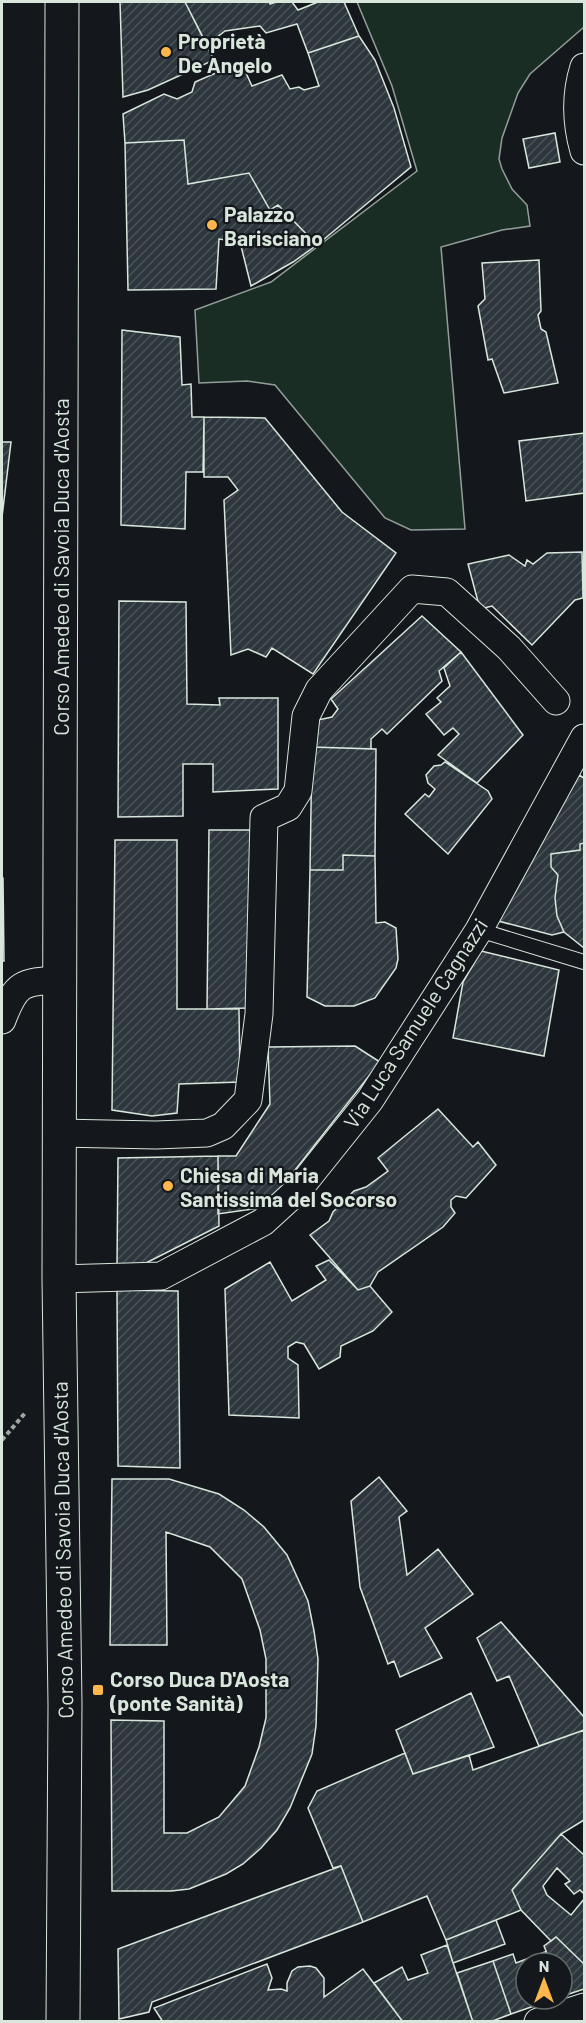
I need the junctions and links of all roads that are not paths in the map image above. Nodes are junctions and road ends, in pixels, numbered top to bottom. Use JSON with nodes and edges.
{"nodes":[{"id":1,"x":62,"y":2,"type":"edge"},
{"id":2,"x":585,"y":67,"type":"edge"},
{"id":3,"x":585,"y":151,"type":"edge"},
{"id":4,"x":556,"y":701,"type":"dead end"},
{"id":5,"x":582,"y":749,"type":"edge"},
{"id":6,"x":479,"y":930,"type":"junction"},
{"id":7,"x":585,"y":962,"type":"edge"},
{"id":8,"x":59,"y":980,"type":"junction"},
{"id":9,"x":2,"y":1020,"type":"edge"},
{"id":10,"x":59,"y":1133,"type":"junction"},
{"id":11,"x":59,"y":1279,"type":"junction"},
{"id":12,"x":585,"y":2007,"type":"edge"},
{"id":13,"x":63,"y":2022,"type":"edge"},
{"id":14,"x":538,"y":2022,"type":"edge"}],
"edges":[{"from":1,"to":8,"type":"main road","name":"Corso Amedeo di Savoia Duca d'Aosta"},
{"from":2,"to":3,"type":"street"},
{"from":4,"to":10,"type":"street"},
{"from":5,"to":6,"type":"street","name":"Via Luca Samuele Cagnazzi"},
{"from":6,"to":7,"type":"lane"},
{"from":6,"to":11,"type":"street","name":"Via Luca Samuele Cagnazzi"},
{"from":8,"to":9,"type":"street"},
{"from":8,"to":10,"type":"main road","name":"Corso Amedeo di Savoia Duca d'Aosta"},
{"from":10,"to":11,"type":"main road","name":"Corso Amedeo di Savoia Duca d'Aosta"},
{"from":11,"to":13,"type":"main road","name":"Corso Amedeo di Savoia Duca d'Aosta"},
{"from":12,"to":14,"type":"street"}]}
